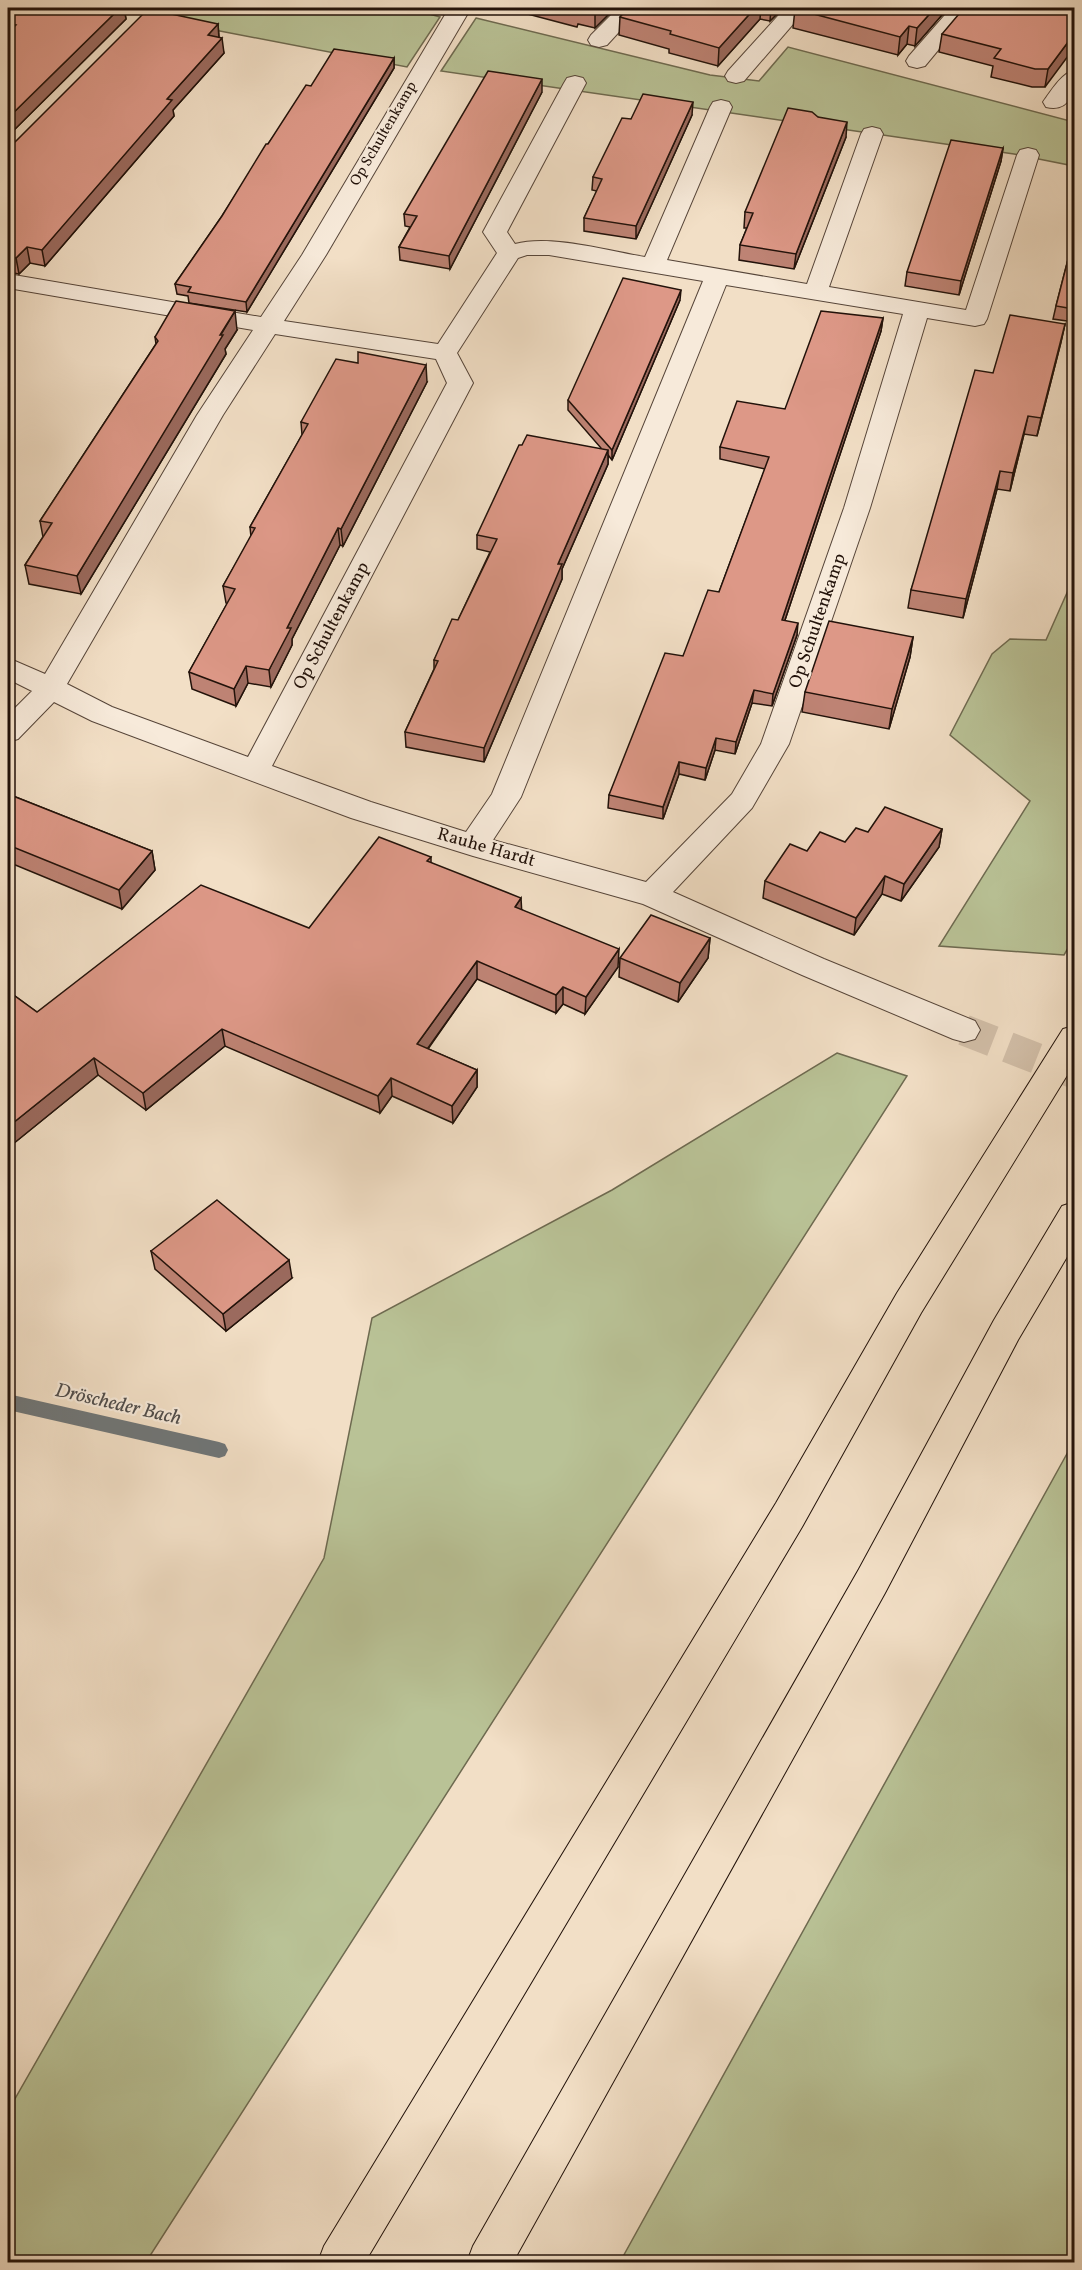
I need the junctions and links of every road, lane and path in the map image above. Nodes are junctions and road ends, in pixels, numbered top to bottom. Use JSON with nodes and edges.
{"nodes":[{"id":1,"x":460,"y":8,"type":"edge"},
{"id":2,"x":630,"y":8,"type":"edge"},
{"id":3,"x":796,"y":8,"type":"edge"},
{"id":4,"x":962,"y":8,"type":"edge"},
{"id":5,"x":599,"y":40,"type":"dead end"},
{"id":6,"x":916,"y":61,"type":"dead end"},
{"id":7,"x":736,"y":76,"type":"dead end"},
{"id":8,"x":1074,"y":77,"type":"edge"},
{"id":9,"x":575,"y":83,"type":"dead end"},
{"id":10,"x":1054,"y":102,"type":"dead end"},
{"id":11,"x":721,"y":107,"type":"dead end"},
{"id":12,"x":872,"y":134,"type":"dead end"},
{"id":13,"x":1028,"y":155,"type":"dead end"},
{"id":14,"x":508,"y":253,"type":"junction"},
{"id":15,"x":653,"y":265,"type":"junction"},
{"id":16,"x":717,"y":277,"type":"junction"},
{"id":17,"x":8,"y":281,"type":"edge"},
{"id":18,"x":815,"y":294,"type":"junction"},
{"id":19,"x":917,"y":310,"type":"junction"},
{"id":20,"x":270,"y":326,"type":"junction"},
{"id":21,"x":445,"y":353,"type":"junction"},
{"id":22,"x":8,"y":667,"type":"edge"},
{"id":23,"x":50,"y":689,"type":"junction"},
{"id":24,"x":8,"y":732,"type":"edge"},
{"id":25,"x":255,"y":771,"type":"junction"},
{"id":26,"x":473,"y":845,"type":"junction"},
{"id":27,"x":652,"y":895,"type":"junction"},
{"id":28,"x":964,"y":1030,"type":"tunnel mouth"},
{"id":29,"x":1074,"y":1038,"type":"edge"},
{"id":30,"x":1074,"y":1216,"type":"edge"},
{"id":31,"x":340,"y":2262,"type":"edge"},
{"id":32,"x":489,"y":2262,"type":"edge"}],
"edges":[{"from":1,"to":20,"type":"street","name":"Op Schultenkamp"},
{"from":2,"to":5,"type":"street"},
{"from":3,"to":7,"type":"street"},
{"from":4,"to":6,"type":"street"},
{"from":8,"to":10,"type":"street"},
{"from":9,"to":14,"type":"street"},
{"from":11,"to":15,"type":"street"},
{"from":12,"to":18,"type":"street"},
{"from":13,"to":19,"type":"street"},
{"from":14,"to":15,"type":"street"},
{"from":14,"to":21,"type":"street"},
{"from":15,"to":16,"type":"street"},
{"from":16,"to":18,"type":"street"},
{"from":16,"to":26,"type":"street"},
{"from":17,"to":20,"type":"street"},
{"from":18,"to":19,"type":"street"},
{"from":19,"to":27,"type":"street","name":"Op Schultenkamp"},
{"from":20,"to":21,"type":"street"},
{"from":20,"to":23,"type":"street","name":"Op Schultenkamp"},
{"from":21,"to":25,"type":"street","name":"Op Schultenkamp"},
{"from":22,"to":23,"type":"street","name":"Rauhe Hardt"},
{"from":23,"to":24,"type":"street","name":"Op Schultenkamp"},
{"from":23,"to":25,"type":"street","name":"Rauhe Hardt"},
{"from":25,"to":26,"type":"street","name":"Rauhe Hardt"},
{"from":26,"to":27,"type":"street","name":"Rauhe Hardt"},
{"from":27,"to":28,"type":"street","name":"Rauhe Hardt"},
{"from":29,"to":31,"type":"highway"},
{"from":30,"to":32,"type":"highway"}]}
